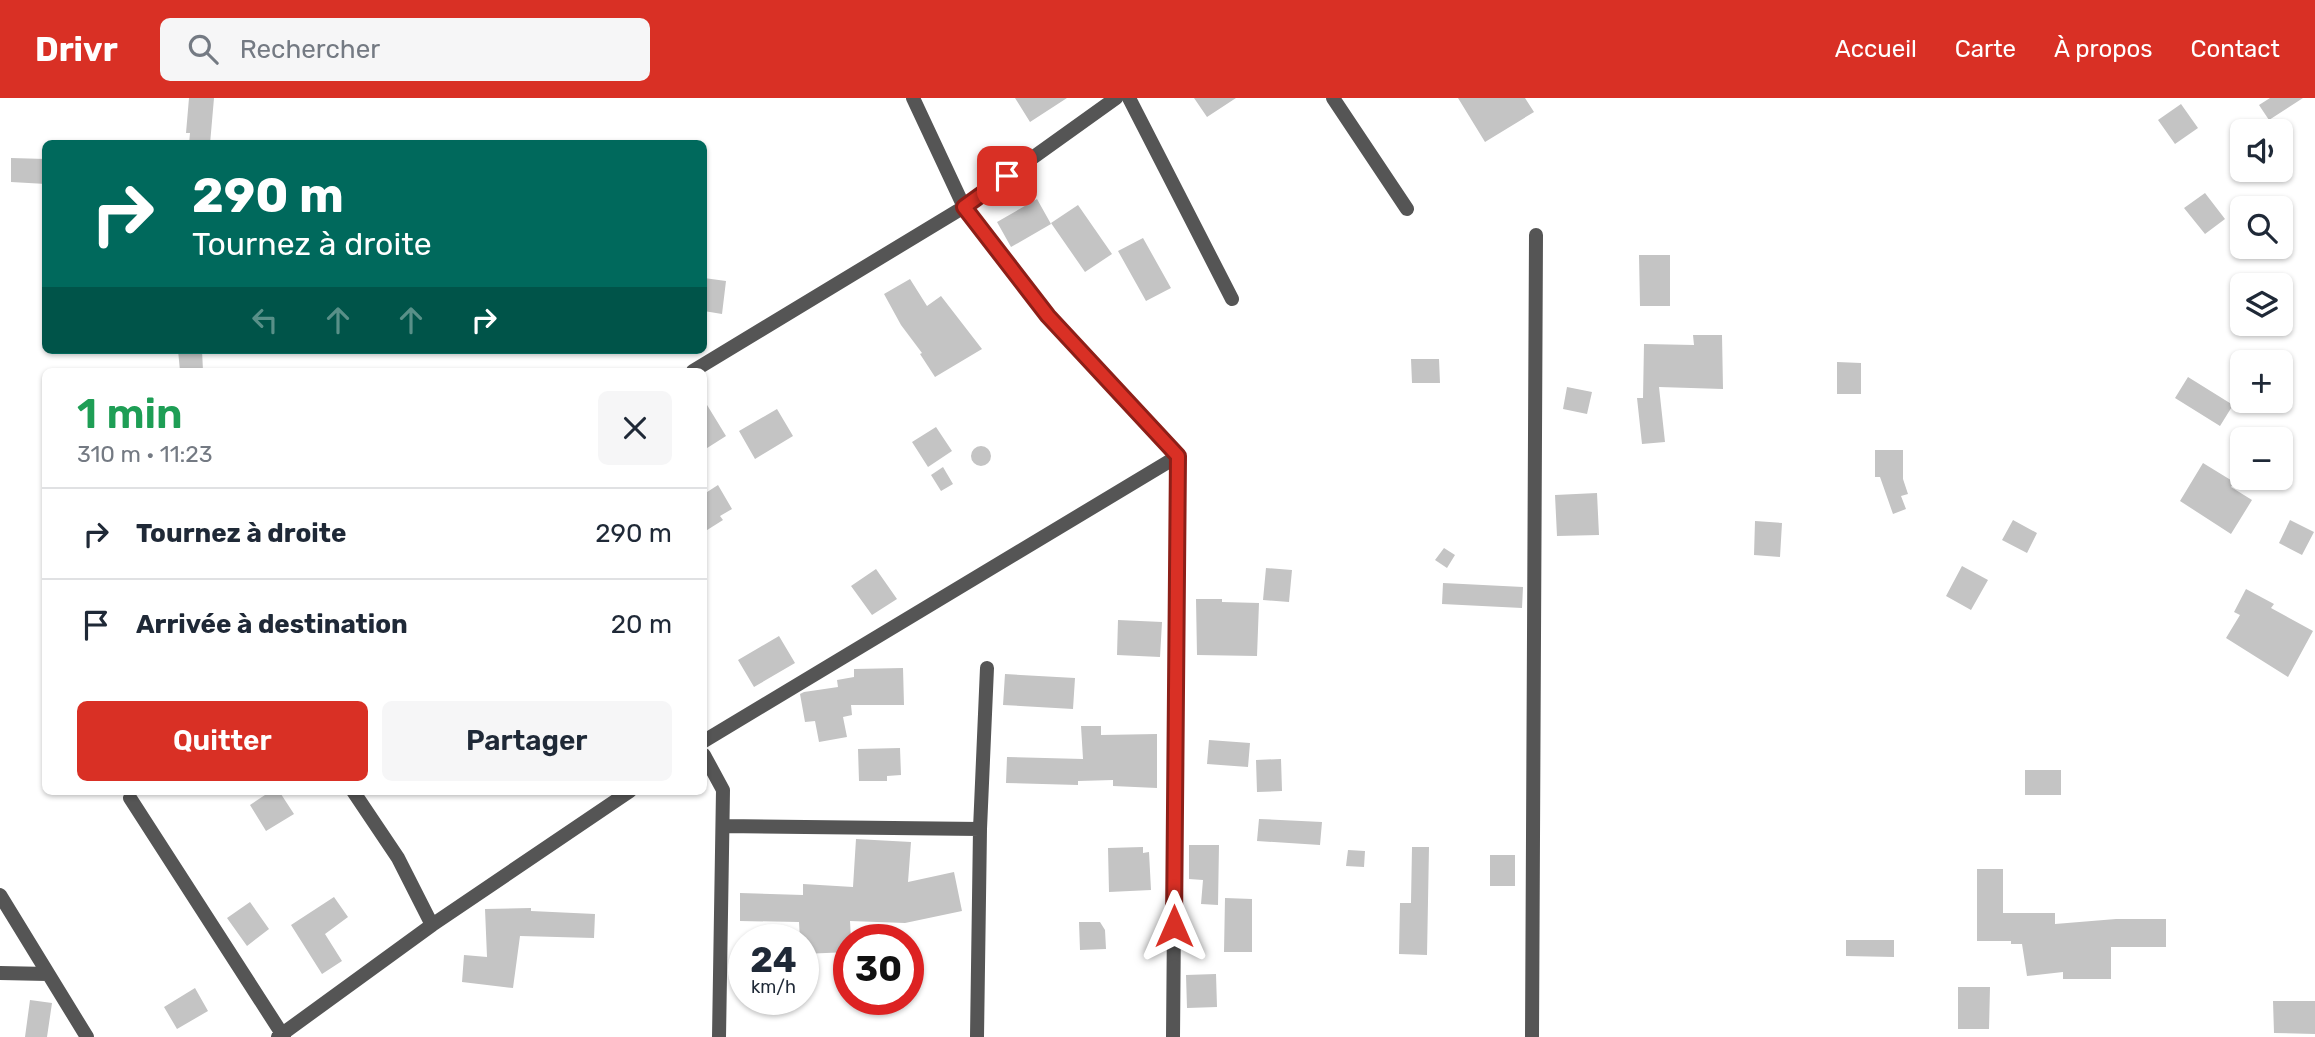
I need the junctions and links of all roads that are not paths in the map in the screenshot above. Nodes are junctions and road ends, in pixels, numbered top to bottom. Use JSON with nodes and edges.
{"nodes":[{"id":1,"x":913,"y":98,"type":"edge"},
{"id":2,"x":1116,"y":98,"type":"edge"},
{"id":3,"x":1129,"y":98,"type":"edge"},
{"id":4,"x":1333,"y":98,"type":"edge"},
{"id":5,"x":964,"y":207,"type":"junction"},
{"id":6,"x":1407,"y":209,"type":"dead end"},
{"id":7,"x":1536,"y":235,"type":"dead end"},
{"id":8,"x":1232,"y":299,"type":"dead end"},
{"id":9,"x":698,"y":368,"type":"edge"},
{"id":10,"x":1178,"y":456,"type":"junction"},
{"id":11,"x":987,"y":668,"type":"dead end"},
{"id":12,"x":707,"y":739,"type":"edge"},
{"id":13,"x":707,"y":761,"type":"edge"},
{"id":14,"x":356,"y":795,"type":"edge"},
{"id":15,"x":624,"y":795,"type":"edge"},
{"id":16,"x":130,"y":798,"type":"dead end"},
{"id":17,"x":723,"y":826,"type":"junction"},
{"id":18,"x":980,"y":829,"type":"junction"},
{"id":19,"x":0,"y":895,"type":"edge"},
{"id":20,"x":432,"y":925,"type":"junction"},
{"id":21,"x":0,"y":973,"type":"edge"},
{"id":22,"x":48,"y":974,"type":"junction"},
{"id":23,"x":282,"y":1036,"type":"edge"},
{"id":24,"x":87,"y":1037,"type":"edge"},
{"id":25,"x":719,"y":1037,"type":"edge"},
{"id":26,"x":977,"y":1037,"type":"edge"},
{"id":27,"x":1173,"y":1037,"type":"edge"},
{"id":28,"x":1532,"y":1037,"type":"edge"}],
"edges":[{"from":1,"to":5,"type":"street"},
{"from":2,"to":5,"type":"street"},
{"from":3,"to":8,"type":"street"},
{"from":4,"to":6,"type":"street"},
{"from":5,"to":9,"type":"street"},
{"from":5,"to":10,"type":"street"},
{"from":7,"to":28,"type":"street"},
{"from":10,"to":12,"type":"street"},
{"from":10,"to":27,"type":"street"},
{"from":11,"to":18,"type":"street"},
{"from":13,"to":17,"type":"street"},
{"from":14,"to":20,"type":"street"},
{"from":15,"to":20,"type":"street"},
{"from":16,"to":23,"type":"street"},
{"from":17,"to":18,"type":"street"},
{"from":17,"to":25,"type":"street"},
{"from":18,"to":26,"type":"street"},
{"from":19,"to":22,"type":"street"},
{"from":20,"to":23,"type":"street"},
{"from":21,"to":22,"type":"street"},
{"from":22,"to":24,"type":"street"}]}
